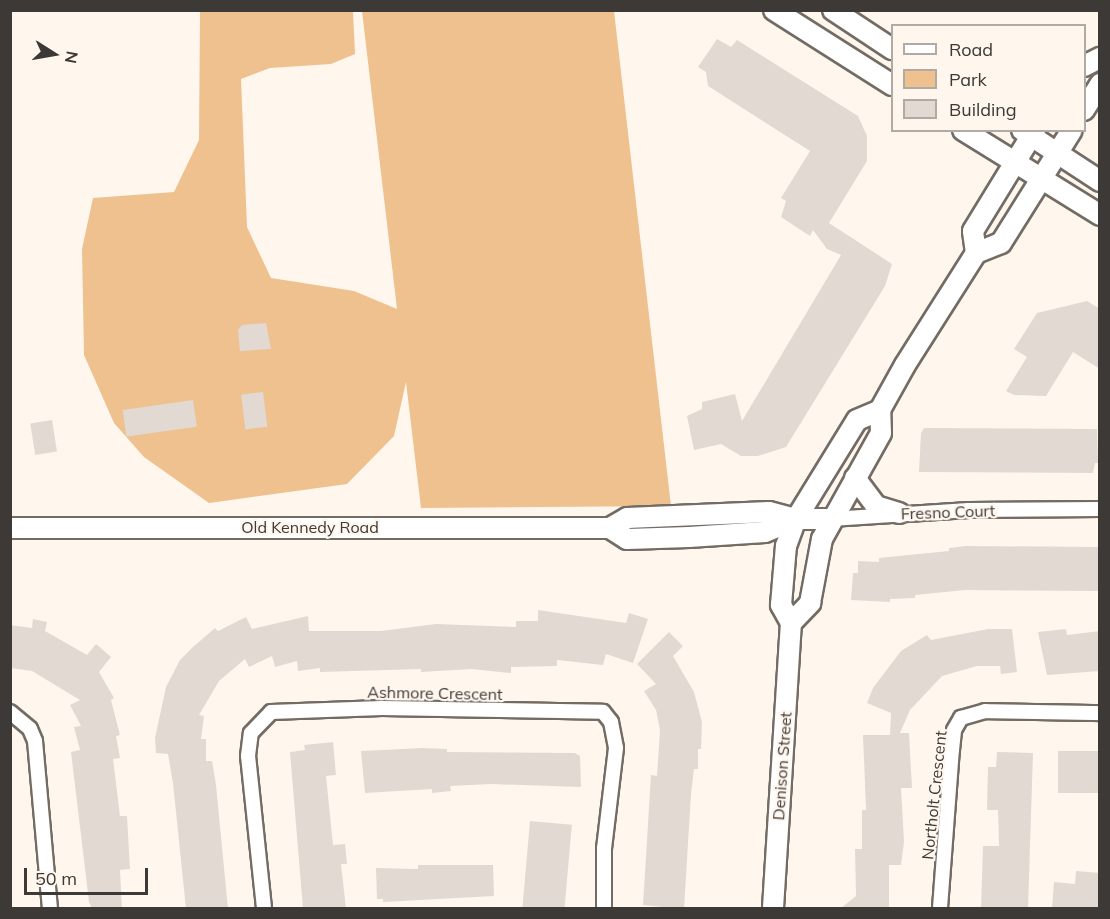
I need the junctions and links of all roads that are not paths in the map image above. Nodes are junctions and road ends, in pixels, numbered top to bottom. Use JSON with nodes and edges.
{"nodes":[{"id":1,"x":774,"y":10,"type":"edge"},
{"id":2,"x":833,"y":10,"type":"edge"},
{"id":3,"x":891,"y":48,"type":"edge"},
{"id":4,"x":1100,"y":58,"type":"edge"},
{"id":5,"x":1086,"y":65,"type":"edge"},
{"id":6,"x":891,"y":84,"type":"edge"},
{"id":7,"x":1100,"y":84,"type":"edge"},
{"id":8,"x":1086,"y":107,"type":"edge"},
{"id":9,"x":966,"y":132,"type":"edge"},
{"id":10,"x":1030,"y":132,"type":"edge"},
{"id":11,"x":1071,"y":132,"type":"edge"},
{"id":12,"x":1058,"y":154,"type":"junction"},
{"id":13,"x":1014,"y":161,"type":"junction"},
{"id":14,"x":1042,"y":179,"type":"junction"},
{"id":15,"x":1100,"y":181,"type":"edge"},
{"id":16,"x":1100,"y":215,"type":"edge"},
{"id":17,"x":976,"y":253,"type":"junction"},
{"id":18,"x":880,"y":410,"type":"junction"},
{"id":19,"x":855,"y":478,"type":"junction"},
{"id":20,"x":1100,"y":509,"type":"edge"},
{"id":21,"x":899,"y":513,"type":"junction"},
{"id":22,"x":796,"y":519,"type":"junction"},
{"id":23,"x":831,"y":519,"type":"junction"},
{"id":24,"x":10,"y":528,"type":"edge"},
{"id":25,"x":791,"y":622,"type":"junction"},
{"id":26,"x":10,"y":712,"type":"edge"},
{"id":27,"x":1100,"y":713,"type":"edge"},
{"id":28,"x":50,"y":909,"type":"edge"},
{"id":29,"x":264,"y":909,"type":"edge"},
{"id":30,"x":604,"y":909,"type":"edge"},
{"id":31,"x":773,"y":909,"type":"edge"},
{"id":32,"x":940,"y":909,"type":"edge"}],
"edges":[{"from":1,"to":6,"type":"street"},
{"from":2,"to":3,"type":"street"},
{"from":4,"to":5,"type":"street"},
{"from":7,"to":8,"type":"street"},
{"from":9,"to":13,"type":"street"},
{"from":10,"to":12,"type":"street"},
{"from":10,"to":13,"type":"street"},
{"from":11,"to":12,"type":"street"},
{"from":12,"to":14,"type":"street"},
{"from":12,"to":15,"type":"street"},
{"from":13,"to":14,"type":"street"},
{"from":13,"to":17,"type":"street"},
{"from":14,"to":16,"type":"street"},
{"from":14,"to":17,"type":"street"},
{"from":17,"to":18,"type":"street","name":"Denison Street"},
{"from":18,"to":19,"type":"street","name":"Denison Street"},
{"from":18,"to":22,"type":"street","name":"Denison Street"},
{"from":19,"to":21,"type":"street"},
{"from":19,"to":23,"type":"street","name":"Denison Street"},
{"from":20,"to":21,"type":"street","name":"Fresno Court"},
{"from":21,"to":23,"type":"street","name":"Fresno Court"},
{"from":22,"to":23,"type":"street","name":"Fresno Court"},
{"from":22,"to":24,"type":"street","name":"Old Kennedy Road"},
{"from":22,"to":25,"type":"street","name":"Denison Street"},
{"from":23,"to":25,"type":"street","name":"Denison Street"},
{"from":25,"to":31,"type":"street","name":"Denison Street"},
{"from":26,"to":28,"type":"street"},
{"from":27,"to":32,"type":"street","name":"Northolt Crescent"},
{"from":29,"to":30,"type":"street","name":"Ashmore Crescent"}]}
